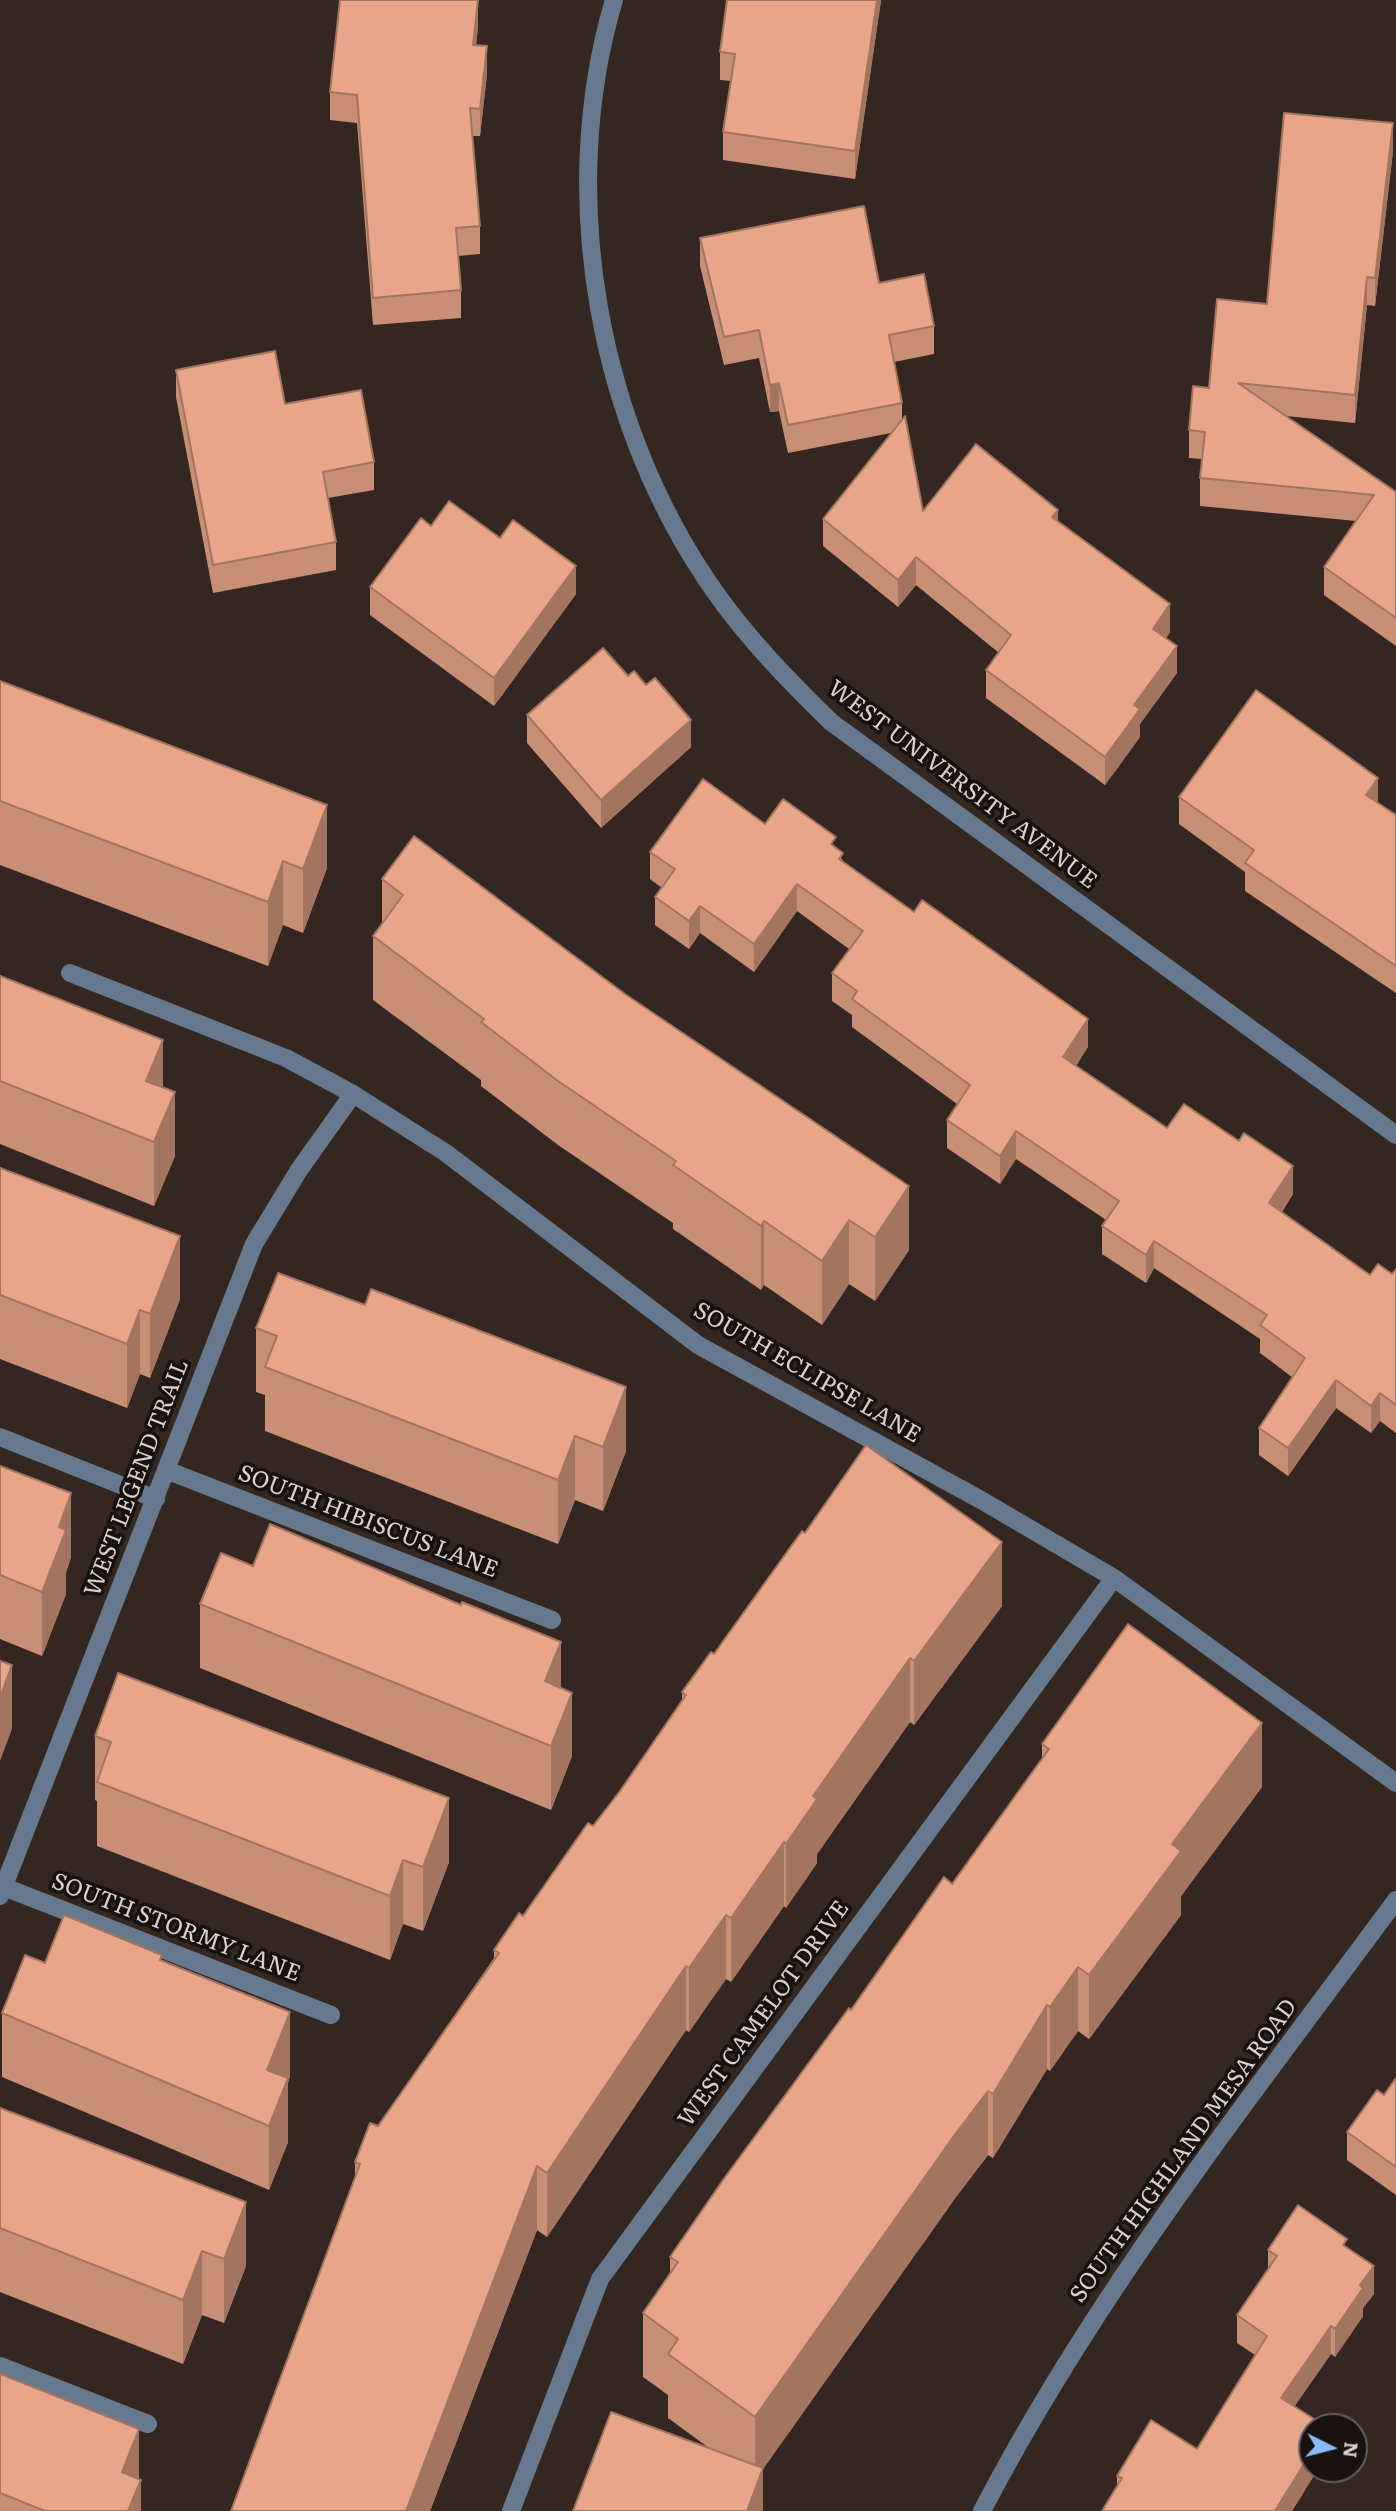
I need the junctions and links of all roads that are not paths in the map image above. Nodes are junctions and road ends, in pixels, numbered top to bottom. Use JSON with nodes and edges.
{"nodes":[{"id":1,"x":614,"y":0,"type":"edge"},
{"id":2,"x":71,"y":973,"type":"dead end"},
{"id":3,"x":353,"y":1094,"type":"junction"},
{"id":4,"x":1396,"y":1135,"type":"edge"},
{"id":5,"x":0,"y":1437,"type":"edge"},
{"id":6,"x":166,"y":1470,"type":"junction"},
{"id":7,"x":156,"y":1499,"type":"junction"},
{"id":8,"x":1114,"y":1578,"type":"junction"},
{"id":9,"x":552,"y":1620,"type":"dead end"},
{"id":10,"x":1396,"y":1783,"type":"edge"},
{"id":11,"x":2,"y":1892,"type":"edge"},
{"id":12,"x":1396,"y":1900,"type":"edge"},
{"id":13,"x":331,"y":2015,"type":"dead end"},
{"id":14,"x":0,"y":2366,"type":"edge"},
{"id":15,"x":148,"y":2424,"type":"dead end"},
{"id":16,"x":511,"y":2511,"type":"edge"},
{"id":17,"x":982,"y":2511,"type":"edge"}],
"edges":[{"from":1,"to":4,"type":"street","name":"WEST UNIVERSITY AVENUE"},
{"from":2,"to":3,"type":"street","name":"SOUTH ECLIPSE LANE"},
{"from":3,"to":6,"type":"street","name":"WEST LEGEND TRAIL"},
{"from":3,"to":8,"type":"street","name":"SOUTH ECLIPSE LANE"},
{"from":5,"to":7,"type":"street"},
{"from":6,"to":7,"type":"street","name":"WEST LEGEND TRAIL"},
{"from":6,"to":9,"type":"street","name":"SOUTH HIBISCUS LANE"},
{"from":7,"to":11,"type":"street","name":"WEST LEGEND TRAIL"},
{"from":8,"to":10,"type":"street","name":"SOUTH ECLIPSE LANE"},
{"from":8,"to":16,"type":"street","name":"WEST CAMELOT DRIVE"},
{"from":11,"to":13,"type":"street","name":"SOUTH STORMY LANE"},
{"from":12,"to":17,"type":"street","name":"SOUTH HIGHLAND MESA ROAD"},
{"from":14,"to":15,"type":"street"}]}
